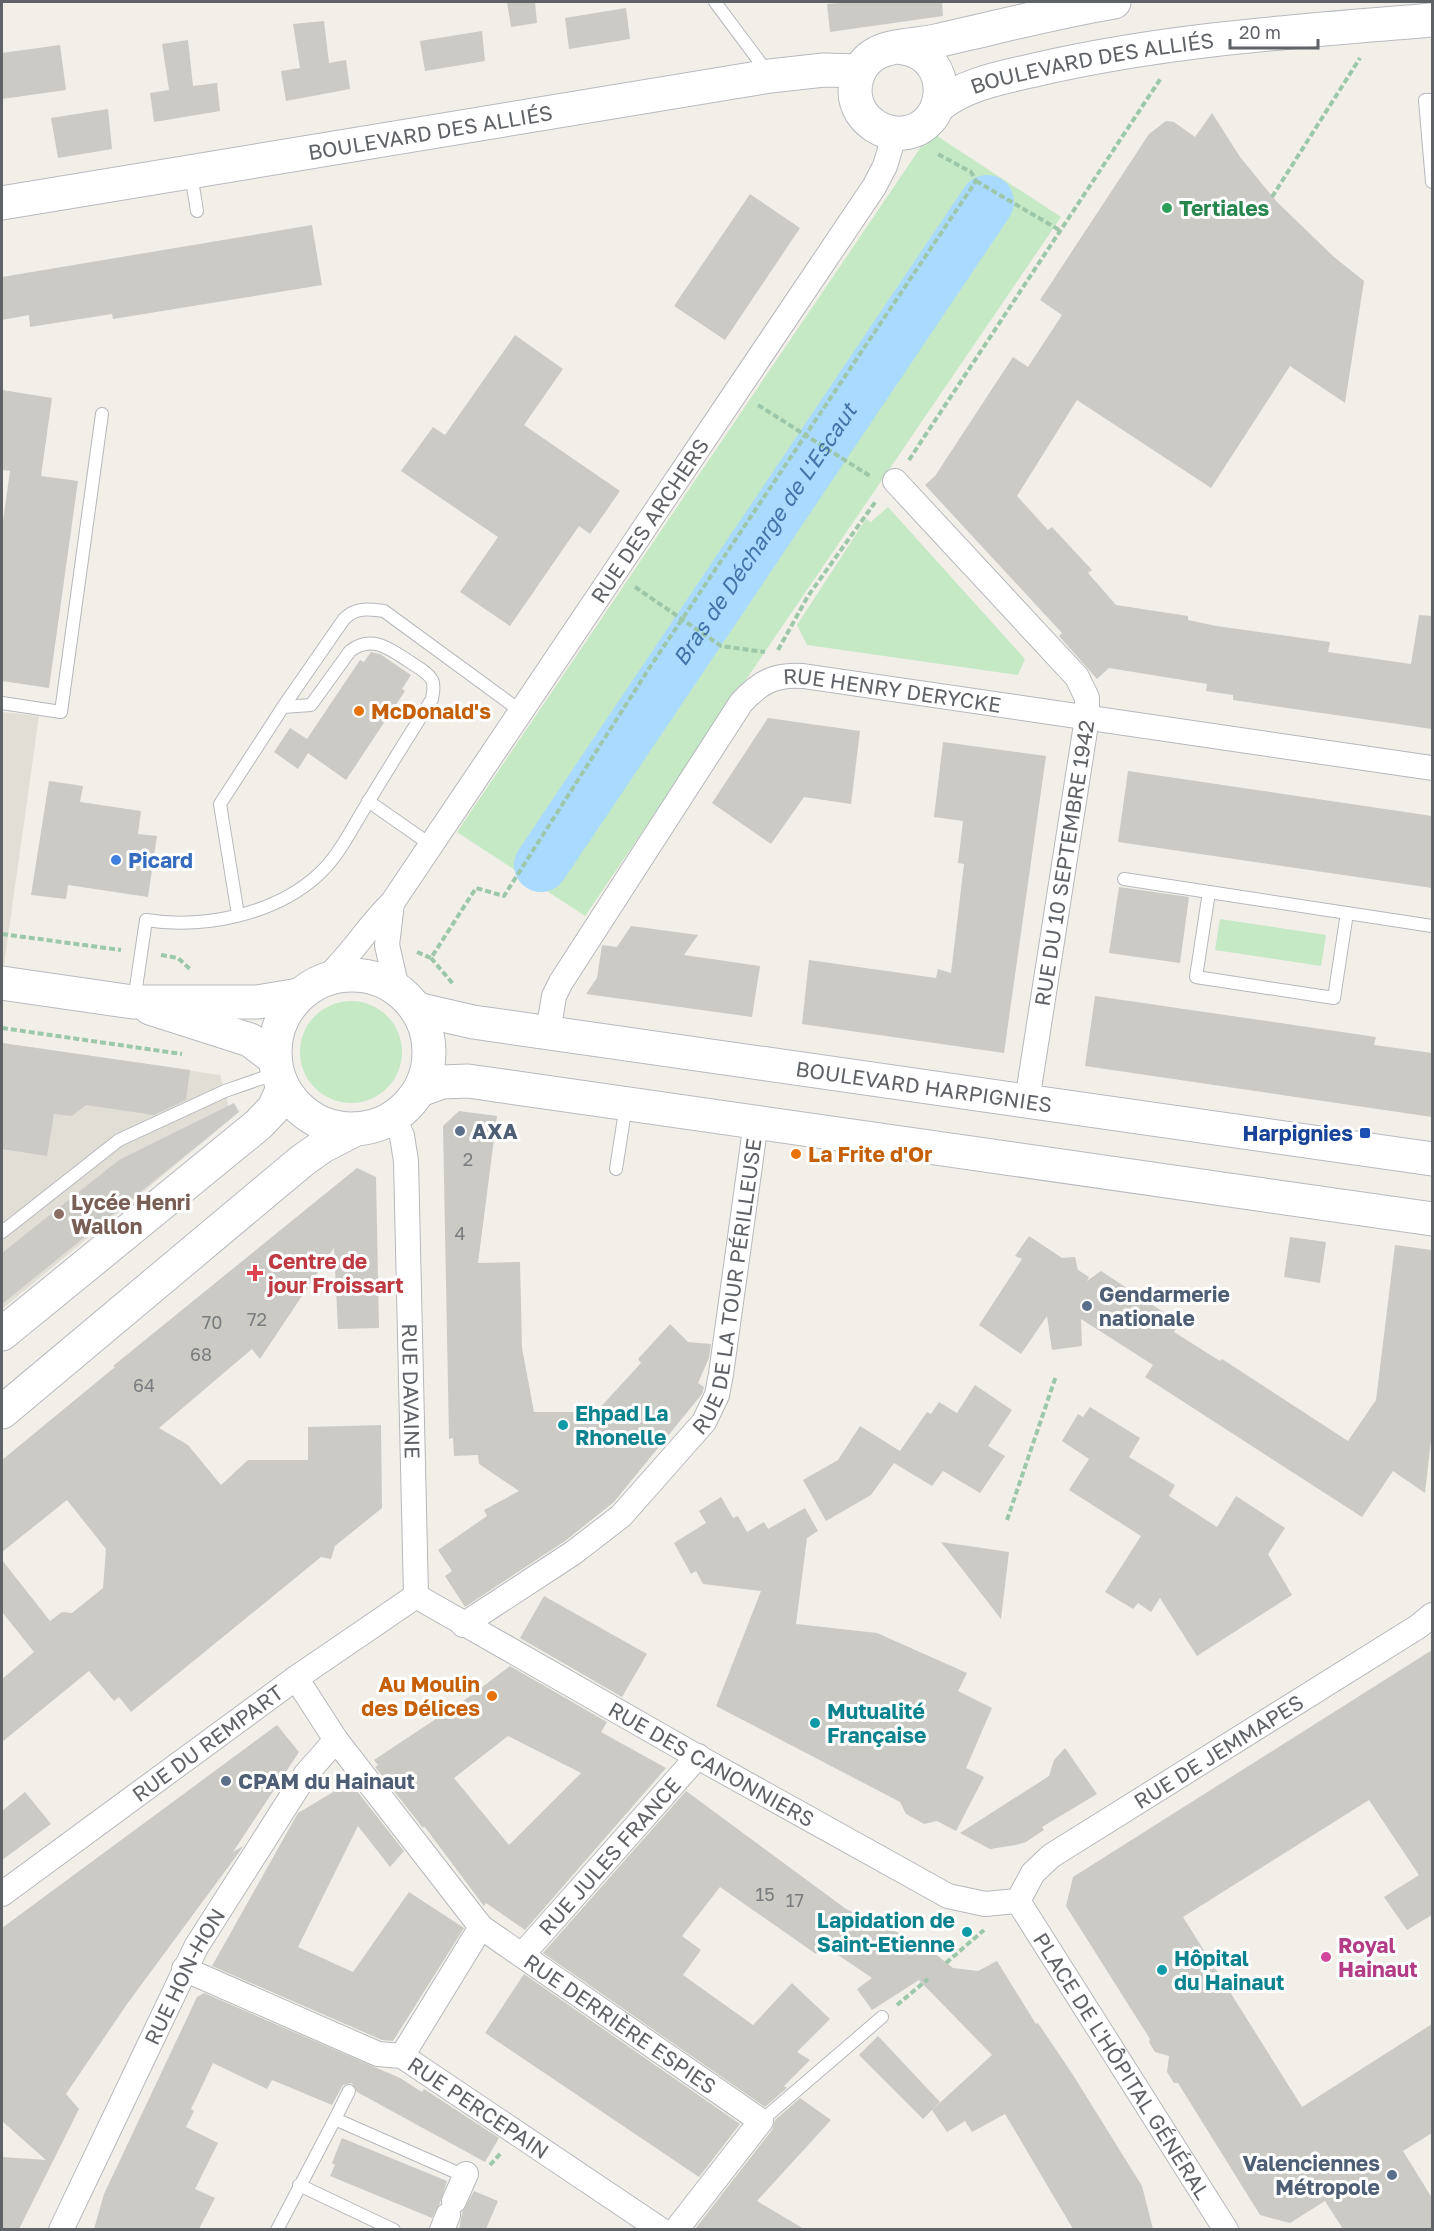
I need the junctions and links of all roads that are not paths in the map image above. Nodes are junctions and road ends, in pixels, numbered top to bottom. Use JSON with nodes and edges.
{"nodes":[{"id":1,"x":715,"y":2,"type":"edge"},
{"id":2,"x":1114,"y":2,"type":"edge"},
{"id":3,"x":1029,"y":10,"type":"edge"},
{"id":4,"x":1432,"y":20,"type":"edge"},
{"id":5,"x":903,"y":48,"type":"junction"},
{"id":6,"x":859,"y":72,"type":"junction"},
{"id":7,"x":770,"y":76,"type":"junction"},
{"id":8,"x":1432,"y":100,"type":"edge"},
{"id":9,"x":938,"y":106,"type":"junction"},
{"id":10,"x":895,"y":133,"type":"junction"},
{"id":11,"x":190,"y":172,"type":"junction"},
{"id":12,"x":1432,"y":182,"type":"edge"},
{"id":13,"x":2,"y":203,"type":"edge"},
{"id":14,"x":197,"y":211,"type":"dead end"},
{"id":15,"x":102,"y":414,"type":"dead end"},
{"id":16,"x":895,"y":481,"type":"road end"},
{"id":17,"x":2,"y":704,"type":"edge"},
{"id":18,"x":283,"y":707,"type":"junction"},
{"id":19,"x":522,"y":712,"type":"junction"},
{"id":20,"x":1087,"y":718,"type":"junction"},
{"id":21,"x":1432,"y":768,"type":"edge"},
{"id":22,"x":368,"y":801,"type":"junction"},
{"id":23,"x":431,"y":845,"type":"junction"},
{"id":24,"x":1124,"y":879,"type":"dead end"},
{"id":25,"x":1209,"y":892,"type":"junction"},
{"id":26,"x":392,"y":903,"type":"junction"},
{"id":27,"x":1347,"y":913,"type":"junction"},
{"id":28,"x":238,"y":915,"type":"junction"},
{"id":29,"x":1432,"y":926,"type":"edge"},
{"id":30,"x":2,"y":983,"type":"edge"},
{"id":31,"x":311,"y":988,"type":"junction"},
{"id":32,"x":407,"y":999,"type":"junction"},
{"id":33,"x":134,"y":1002,"type":"junction"},
{"id":34,"x":548,"y":1033,"type":"junction"},
{"id":35,"x":278,"y":1073,"type":"junction"},
{"id":36,"x":420,"y":1090,"type":"junction"},
{"id":37,"x":1027,"y":1101,"type":"junction"},
{"id":38,"x":626,"y":1103,"type":"junction"},
{"id":39,"x":394,"y":1117,"type":"junction"},
{"id":40,"x":756,"y":1122,"type":"junction"},
{"id":41,"x":356,"y":1129,"type":"junction"},
{"id":42,"x":1432,"y":1159,"type":"edge"},
{"id":43,"x":616,"y":1169,"type":"dead end"},
{"id":44,"x":1432,"y":1219,"type":"edge"},
{"id":45,"x":2,"y":1232,"type":"edge"},
{"id":46,"x":2,"y":1334,"type":"edge"},
{"id":47,"x":2,"y":1412,"type":"edge"},
{"id":48,"x":416,"y":1596,"type":"junction"},
{"id":49,"x":1432,"y":1615,"type":"edge"},
{"id":50,"x":463,"y":1625,"type":"junction"},
{"id":51,"x":296,"y":1678,"type":"junction"},
{"id":52,"x":336,"y":1740,"type":"junction"},
{"id":53,"x":698,"y":1756,"type":"junction"},
{"id":54,"x":2,"y":1894,"type":"edge"},
{"id":55,"x":1018,"y":1901,"type":"junction"},
{"id":56,"x":481,"y":1927,"type":"junction"},
{"id":57,"x":522,"y":1955,"type":"junction"},
{"id":58,"x":184,"y":1969,"type":"junction"},
{"id":59,"x":882,"y":2018,"type":"road end"},
{"id":60,"x":402,"y":2056,"type":"junction"},
{"id":61,"x":349,"y":2091,"type":"dead end"},
{"id":62,"x":335,"y":2119,"type":"junction"},
{"id":63,"x":761,"y":2121,"type":"junction"},
{"id":64,"x":463,"y":2174,"type":"joint"},
{"id":65,"x":299,"y":2185,"type":"junction"},
{"id":66,"x":448,"y":2215,"type":"edge"},
{"id":67,"x":61,"y":2229,"type":"edge"},
{"id":68,"x":277,"y":2229,"type":"edge"},
{"id":69,"x":394,"y":2229,"type":"edge"},
{"id":70,"x":662,"y":2229,"type":"edge"},
{"id":71,"x":676,"y":2229,"type":"edge"},
{"id":72,"x":1226,"y":2229,"type":"edge"}],
"edges":[{"from":1,"to":7,"type":"lane"},
{"from":2,"to":3,"type":"main road"},
{"from":3,"to":5,"type":"main road"},
{"from":4,"to":9,"type":"main road","name":"BOULEVARD DES ALLIÉS"},
{"from":5,"to":6,"type":"main road"},
{"from":5,"to":9,"type":"main road","name":"BOULEVARD DES ALLIÉS"},
{"from":6,"to":7,"type":"main road","name":"BOULEVARD DES ALLIÉS"},
{"from":6,"to":10,"type":"main road"},
{"from":7,"to":11,"type":"main road","name":"BOULEVARD DES ALLIÉS"},
{"from":8,"to":12,"type":"lane"},
{"from":9,"to":10,"type":"main road","name":"BOULEVARD DES ALLIÉS"},
{"from":10,"to":19,"type":"street","name":"RUE DES ARCHERS"},
{"from":11,"to":13,"type":"main road","name":"BOULEVARD DES ALLIÉS"},
{"from":11,"to":14,"type":"lane"},
{"from":15,"to":17,"type":"lane"},
{"from":16,"to":20,"type":"street","name":"RUE DU 10 SEPTEMBRE 1942"},
{"from":18,"to":19,"type":"lane"},
{"from":18,"to":22,"type":"lane"},
{"from":18,"to":28,"type":"lane"},
{"from":19,"to":23,"type":"street","name":"RUE DES ARCHERS"},
{"from":20,"to":21,"type":"street","name":"RUE HENRY DERYCKE"},
{"from":20,"to":34,"type":"street","name":"RUE HENRY DERYCKE"},
{"from":20,"to":37,"type":"street","name":"RUE DU 10 SEPTEMBRE 1942"},
{"from":22,"to":23,"type":"lane"},
{"from":22,"to":28,"type":"lane"},
{"from":23,"to":26,"type":"street","name":"RUE DES ARCHERS"},
{"from":24,"to":25,"type":"lane"},
{"from":25,"to":27,"type":"lane"},
{"from":25,"to":27,"type":"lane"},
{"from":26,"to":31,"type":"street","name":"RUE DES ARCHERS"},
{"from":26,"to":32,"type":"street","name":"RUE DES ARCHERS"},
{"from":27,"to":29,"type":"lane"},
{"from":28,"to":33,"type":"lane"},
{"from":30,"to":33,"type":"main road","name":"BOULEVARD HARPIGNIES"},
{"from":31,"to":32,"type":"main road","name":"BOULEVARD HARPIGNIES"},
{"from":31,"to":33,"type":"main road","name":"BOULEVARD HARPIGNIES"},
{"from":31,"to":35,"type":"main road"},
{"from":32,"to":34,"type":"main road","name":"BOULEVARD HARPIGNIES"},
{"from":32,"to":36,"type":"main road","name":"BOULEVARD HARPIGNIES"},
{"from":33,"to":35,"type":"main road","name":"BOULEVARD HARPIGNIES"},
{"from":34,"to":37,"type":"main road","name":"BOULEVARD HARPIGNIES"},
{"from":35,"to":41,"type":"main road","name":"BOULEVARD HARPIGNIES"},
{"from":35,"to":45,"type":"lane"},
{"from":35,"to":46,"type":"main road"},
{"from":36,"to":38,"type":"main road"},
{"from":36,"to":39,"type":"main road","name":"BOULEVARD HARPIGNIES"},
{"from":37,"to":42,"type":"main road","name":"BOULEVARD HARPIGNIES"},
{"from":38,"to":40,"type":"main road"},
{"from":38,"to":43,"type":"lane"},
{"from":39,"to":41,"type":"main road","name":"BOULEVARD HARPIGNIES"},
{"from":39,"to":48,"type":"street","name":"RUE DAVAINE"},
{"from":40,"to":44,"type":"main road"},
{"from":40,"to":50,"type":"street","name":"RUE DE LA TOUR PÉRILLEUSE"},
{"from":41,"to":47,"type":"main road"},
{"from":48,"to":50,"type":"street","name":"RUE DES CANONNIERS"},
{"from":48,"to":51,"type":"street","name":"RUE DU REMPART"},
{"from":49,"to":55,"type":"street","name":"RUE DE JEMMAPES"},
{"from":50,"to":53,"type":"street","name":"RUE DES CANONNIERS"},
{"from":51,"to":52,"type":"street","name":"RUE DERRIÈRE ESPIES"},
{"from":51,"to":54,"type":"street","name":"RUE DU REMPART"},
{"from":52,"to":56,"type":"street","name":"RUE DERRIÈRE ESPIES"},
{"from":52,"to":58,"type":"street","name":"RUE HON-HON"},
{"from":53,"to":55,"type":"street","name":"RUE DES CANONNIERS"},
{"from":53,"to":57,"type":"street","name":"RUE JULES FRANCE"},
{"from":55,"to":72,"type":"street","name":"PLACE DE L'HÔPITAL GÉNÉRAL"},
{"from":56,"to":57,"type":"street","name":"RUE DERRIÈRE ESPIES"},
{"from":56,"to":60,"type":"street"},
{"from":57,"to":63,"type":"street","name":"RUE DERRIÈRE ESPIES"},
{"from":58,"to":60,"type":"street","name":"RUE PERCEPAIN"},
{"from":58,"to":67,"type":"street","name":"RUE HON-HON"},
{"from":59,"to":63,"type":"lane"},
{"from":60,"to":70,"type":"street","name":"RUE PERCEPAIN"},
{"from":61,"to":62,"type":"lane"},
{"from":62,"to":64,"type":"lane"},
{"from":62,"to":65,"type":"lane"},
{"from":63,"to":71,"type":"street"},
{"from":64,"to":66,"type":"street"},
{"from":65,"to":68,"type":"lane"},
{"from":65,"to":69,"type":"lane"}]}
